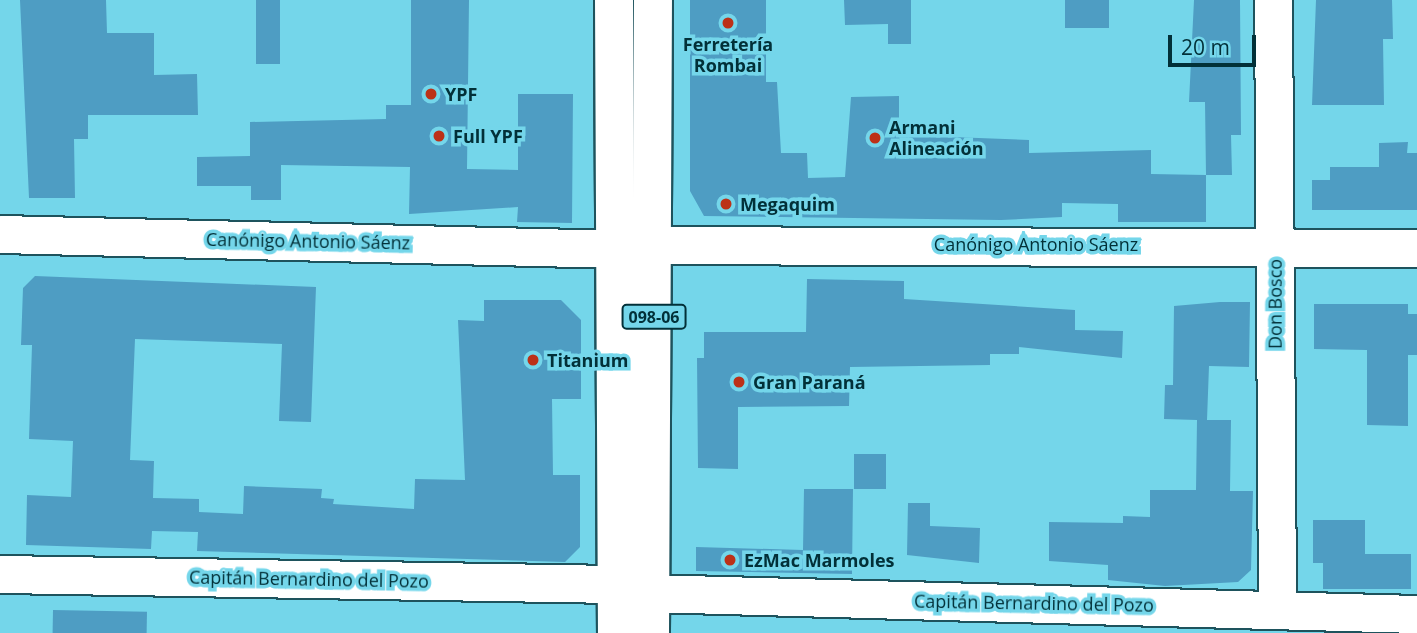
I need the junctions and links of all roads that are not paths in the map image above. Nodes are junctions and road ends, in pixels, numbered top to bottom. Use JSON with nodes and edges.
{"nodes":[{"id":1,"x":614,"y":0,"type":"edge"},
{"id":2,"x":653,"y":0,"type":"edge"},
{"id":3,"x":1273,"y":0,"type":"edge"},
{"id":4,"x":0,"y":233,"type":"edge"},
{"id":5,"x":1274,"y":243,"type":"junction"},
{"id":6,"x":654,"y":245,"type":"junction"},
{"id":7,"x":1417,"y":248,"type":"edge"},
{"id":8,"x":616,"y":249,"type":"junction"},
{"id":9,"x":0,"y":574,"type":"edge"},
{"id":10,"x":634,"y":589,"type":"junction"},
{"id":11,"x":1277,"y":609,"type":"junction"},
{"id":12,"x":1417,"y":614,"type":"edge"},
{"id":13,"x":617,"y":633,"type":"edge"},
{"id":14,"x":650,"y":633,"type":"edge"}],
"edges":[{"from":1,"to":8,"type":"main road","number":"098-06"},
{"from":2,"to":6,"type":"main road","number":"098-06"},
{"from":3,"to":5,"type":"street","name":"Don Bosco"},
{"from":4,"to":8,"type":"street","name":"Canónigo Antonio Sáenz"},
{"from":5,"to":6,"type":"street","name":"Canónigo Antonio Sáenz"},
{"from":5,"to":7,"type":"street","name":"Canónigo Antonio Sáenz"},
{"from":5,"to":11,"type":"street","name":"Don Bosco"},
{"from":6,"to":10,"type":"main road","number":"098-06"},
{"from":8,"to":10,"type":"main road","number":"098-06"},
{"from":9,"to":10,"type":"street","name":"Capitán Bernardino del Pozo"},
{"from":10,"to":11,"type":"street","name":"Capitán Bernardino del Pozo"},
{"from":10,"to":13,"type":"main road","number":"098-06"},
{"from":10,"to":14,"type":"main road","number":"098-06"},
{"from":11,"to":12,"type":"street","name":"Capitán Bernardino del Pozo"}]}
